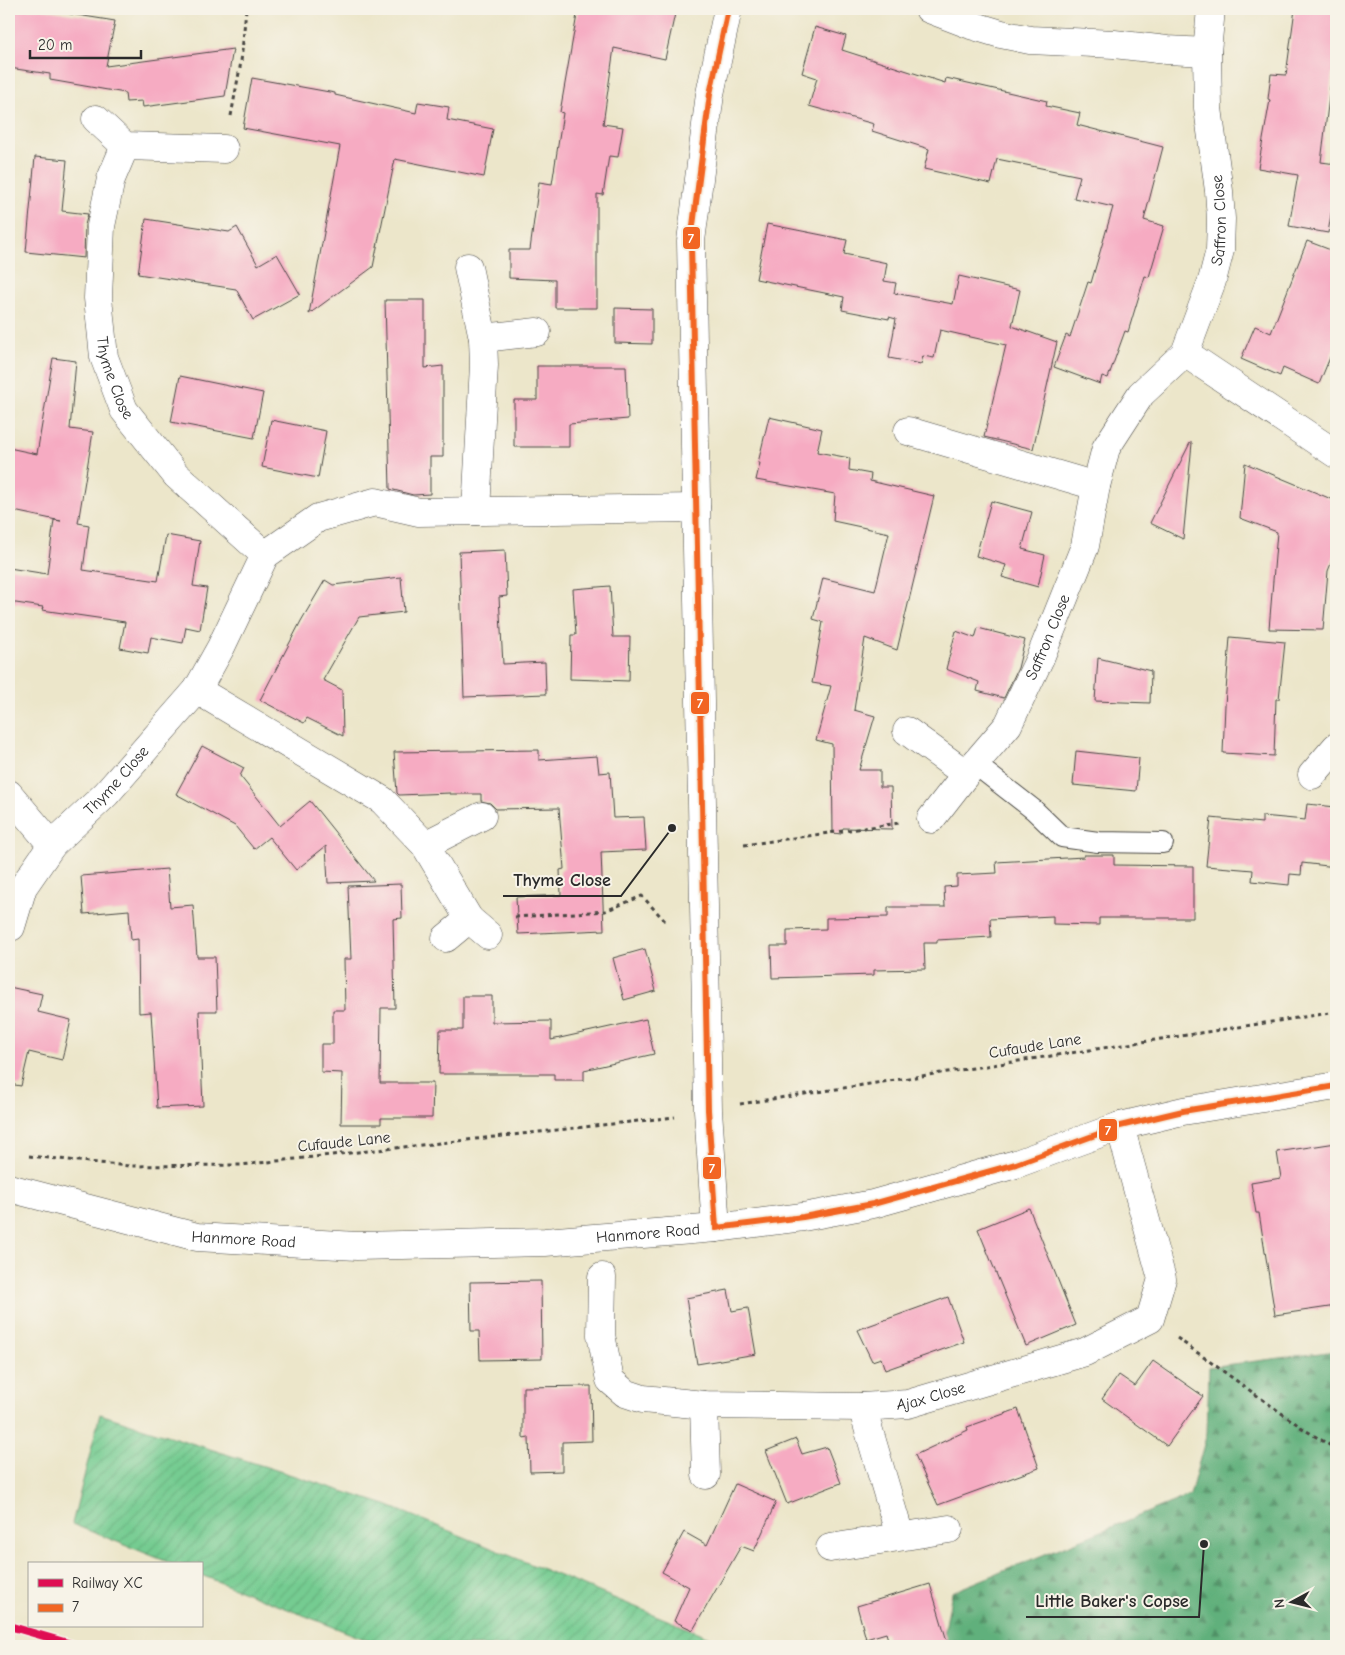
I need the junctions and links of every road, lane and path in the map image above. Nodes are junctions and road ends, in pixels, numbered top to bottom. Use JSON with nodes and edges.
{"nodes":[{"id":1,"x":246,"y":9,"type":"edge"},
{"id":2,"x":728,"y":9,"type":"edge"},
{"id":3,"x":929,"y":9,"type":"edge"},
{"id":4,"x":1211,"y":9,"type":"edge"},
{"id":5,"x":1207,"y":52,"type":"junction"},
{"id":6,"x":96,"y":119,"type":"dead end"},
{"id":7,"x":126,"y":146,"type":"junction"},
{"id":8,"x":224,"y":149,"type":"joint"},
{"id":9,"x":468,"y":267,"type":"dead end"},
{"id":10,"x":537,"y":332,"type":"dead end"},
{"id":11,"x":483,"y":338,"type":"junction"},
{"id":12,"x":1185,"y":353,"type":"junction"},
{"id":13,"x":908,"y":431,"type":"dead end"},
{"id":14,"x":1336,"y":454,"type":"edge"},
{"id":15,"x":1096,"y":486,"type":"junction"},
{"id":16,"x":696,"y":508,"type":"junction"},
{"id":17,"x":476,"y":511,"type":"junction"},
{"id":18,"x":265,"y":555,"type":"junction"},
{"id":19,"x":197,"y":690,"type":"junction"},
{"id":20,"x":907,"y":730,"type":"dead end"},
{"id":21,"x":1336,"y":748,"type":"edge"},
{"id":22,"x":970,"y":769,"type":"junction"},
{"id":23,"x":1312,"y":775,"type":"dead end"},
{"id":24,"x":9,"y":794,"type":"edge"},
{"id":25,"x":482,"y":816,"type":"dead end"},
{"id":26,"x":931,"y":819,"type":"joint"},
{"id":27,"x":1163,"y":843,"type":"dead end"},
{"id":28,"x":52,"y":845,"type":"junction"},
{"id":29,"x":425,"y":845,"type":"junction"},
{"id":30,"x":744,"y":846,"type":"dead end"},
{"id":31,"x":665,"y":921,"type":"dead end"},
{"id":32,"x":11,"y":927,"type":"dead end"},
{"id":33,"x":479,"y":927,"type":"junction"},
{"id":34,"x":446,"y":938,"type":"dead end"},
{"id":35,"x":1336,"y":1012,"type":"edge"},
{"id":36,"x":1336,"y":1086,"type":"edge"},
{"id":37,"x":737,"y":1104,"type":"dead end"},
{"id":38,"x":681,"y":1115,"type":"dead end"},
{"id":39,"x":1120,"y":1126,"type":"junction"},
{"id":40,"x":27,"y":1156,"type":"dead end"},
{"id":41,"x":9,"y":1188,"type":"edge"},
{"id":42,"x":716,"y":1228,"type":"junction"},
{"id":43,"x":602,"y":1276,"type":"dead end"},
{"id":44,"x":1150,"y":1319,"type":"junction"},
{"id":45,"x":704,"y":1405,"type":"junction"},
{"id":46,"x":862,"y":1407,"type":"junction"},
{"id":47,"x":1336,"y":1449,"type":"edge"},
{"id":48,"x":706,"y":1475,"type":"dead end"},
{"id":49,"x":949,"y":1528,"type":"dead end"},
{"id":50,"x":900,"y":1536,"type":"junction"},
{"id":51,"x":830,"y":1548,"type":"dead end"}],
"edges":[{"from":1,"to":8,"type":"path"},
{"from":2,"to":16,"type":"street"},
{"from":3,"to":5,"type":"street"},
{"from":4,"to":5,"type":"street","name":"Saffron Close"},
{"from":5,"to":12,"type":"street","name":"Saffron Close"},
{"from":6,"to":7,"type":"street"},
{"from":7,"to":8,"type":"street"},
{"from":7,"to":18,"type":"street","name":"Thyme Close"},
{"from":9,"to":11,"type":"street"},
{"from":10,"to":11,"type":"street"},
{"from":11,"to":17,"type":"street"},
{"from":12,"to":14,"type":"street"},
{"from":12,"to":15,"type":"street","name":"Saffron Close"},
{"from":13,"to":15,"type":"street"},
{"from":15,"to":22,"type":"street","name":"Saffron Close"},
{"from":16,"to":17,"type":"street","name":"Thyme Close"},
{"from":16,"to":42,"type":"street"},
{"from":17,"to":18,"type":"street","name":"Thyme Close"},
{"from":18,"to":19,"type":"street","name":"Thyme Close"},
{"from":19,"to":28,"type":"street","name":"Thyme Close"},
{"from":19,"to":29,"type":"street"},
{"from":20,"to":22,"type":"street"},
{"from":21,"to":23,"type":"street"},
{"from":22,"to":26,"type":"street","name":"Saffron Close"},
{"from":22,"to":27,"type":"lane"},
{"from":24,"to":28,"type":"street"},
{"from":25,"to":29,"type":"street"},
{"from":26,"to":30,"type":"path"},
{"from":28,"to":32,"type":"street","name":"Thyme Close"},
{"from":29,"to":33,"type":"street"},
{"from":31,"to":33,"type":"path"},
{"from":33,"to":34,"type":"street"},
{"from":35,"to":37,"type":"path","name":"Cufaude Lane"},
{"from":36,"to":39,"type":"street","name":"Hanmore Road"},
{"from":38,"to":40,"type":"path","name":"Cufaude Lane"},
{"from":39,"to":42,"type":"street","name":"Hanmore Road"},
{"from":39,"to":44,"type":"street"},
{"from":41,"to":42,"type":"street","name":"Hanmore Road"},
{"from":43,"to":45,"type":"street","name":"Ajax Close"},
{"from":44,"to":46,"type":"street","name":"Ajax Close"},
{"from":44,"to":47,"type":"path"},
{"from":45,"to":46,"type":"street","name":"Ajax Close"},
{"from":45,"to":48,"type":"street"},
{"from":46,"to":50,"type":"street"},
{"from":49,"to":50,"type":"street"},
{"from":50,"to":51,"type":"street"}]}
